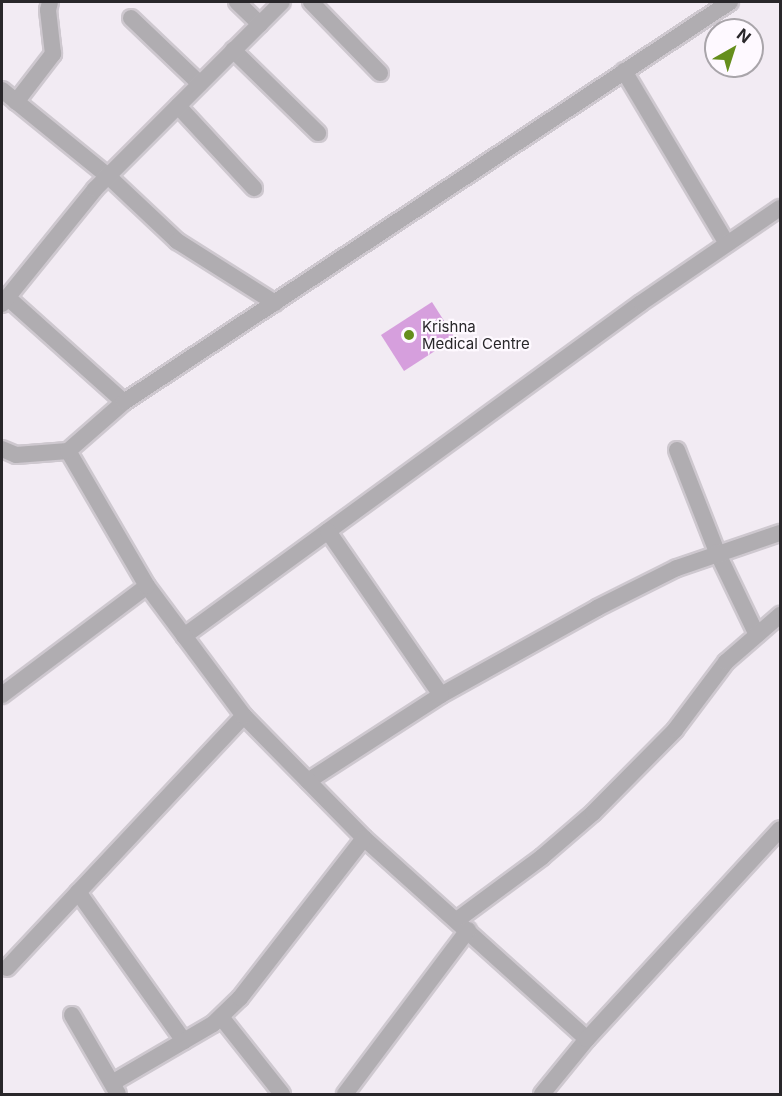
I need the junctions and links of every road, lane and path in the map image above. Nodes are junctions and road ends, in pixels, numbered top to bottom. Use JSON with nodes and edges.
{"nodes":[{"id":1,"x":50,"y":2,"type":"edge"},
{"id":2,"x":237,"y":2,"type":"edge"},
{"id":3,"x":282,"y":2,"type":"edge"},
{"id":4,"x":311,"y":2,"type":"edge"},
{"id":5,"x":729,"y":2,"type":"edge"},
{"id":6,"x":131,"y":18,"type":"dead end"},
{"id":7,"x":260,"y":24,"type":"junction"},
{"id":8,"x":233,"y":50,"type":"junction"},
{"id":9,"x":380,"y":72,"type":"dead end"},
{"id":10,"x":624,"y":72,"type":"junction"},
{"id":11,"x":200,"y":84,"type":"junction"},
{"id":12,"x":2,"y":90,"type":"edge"},
{"id":13,"x":16,"y":102,"type":"junction"},
{"id":14,"x":178,"y":106,"type":"junction"},
{"id":15,"x":318,"y":133,"type":"dead end"},
{"id":16,"x":108,"y":176,"type":"junction"},
{"id":17,"x":254,"y":188,"type":"dead end"},
{"id":18,"x":780,"y":208,"type":"edge"},
{"id":19,"x":727,"y":244,"type":"junction"},
{"id":20,"x":4,"y":301,"type":"edge"},
{"id":21,"x":275,"y":303,"type":"junction"},
{"id":22,"x":124,"y":402,"type":"junction"},
{"id":23,"x":2,"y":449,"type":"edge"},
{"id":24,"x":676,"y":450,"type":"dead end"},
{"id":25,"x":68,"y":451,"type":"junction"},
{"id":26,"x":328,"y":531,"type":"junction"},
{"id":27,"x":780,"y":533,"type":"edge"},
{"id":28,"x":717,"y":552,"type":"junction"},
{"id":29,"x":147,"y":586,"type":"junction"},
{"id":30,"x":780,"y":615,"type":"edge"},
{"id":31,"x":757,"y":635,"type":"junction"},
{"id":32,"x":184,"y":636,"type":"junction"},
{"id":33,"x":2,"y":695,"type":"edge"},
{"id":34,"x":441,"y":695,"type":"junction"},
{"id":35,"x":244,"y":716,"type":"junction"},
{"id":36,"x":308,"y":781,"type":"junction"},
{"id":37,"x":780,"y":829,"type":"edge"},
{"id":38,"x":364,"y":838,"type":"junction"},
{"id":39,"x":78,"y":892,"type":"junction"},
{"id":40,"x":463,"y":925,"type":"junction"},
{"id":41,"x":7,"y":968,"type":"dead end"},
{"id":42,"x":72,"y":1015,"type":"dead end"},
{"id":43,"x":220,"y":1017,"type":"junction"},
{"id":44,"x":587,"y":1039,"type":"junction"},
{"id":45,"x":184,"y":1041,"type":"junction"},
{"id":46,"x":115,"y":1089,"type":"edge"},
{"id":47,"x":282,"y":1095,"type":"edge"},
{"id":48,"x":345,"y":1095,"type":"edge"},
{"id":49,"x":542,"y":1095,"type":"edge"}],
"edges":[{"from":1,"to":13,"type":"street"},
{"from":2,"to":7,"type":"street"},
{"from":3,"to":7,"type":"street"},
{"from":4,"to":9,"type":"street"},
{"from":5,"to":10,"type":"street"},
{"from":6,"to":11,"type":"street"},
{"from":7,"to":8,"type":"street"},
{"from":8,"to":11,"type":"street"},
{"from":8,"to":15,"type":"street"},
{"from":10,"to":19,"type":"street"},
{"from":10,"to":21,"type":"street"},
{"from":11,"to":14,"type":"street"},
{"from":12,"to":13,"type":"street"},
{"from":13,"to":16,"type":"street"},
{"from":14,"to":16,"type":"street"},
{"from":14,"to":17,"type":"street"},
{"from":16,"to":20,"type":"street"},
{"from":16,"to":21,"type":"street"},
{"from":18,"to":19,"type":"street"},
{"from":19,"to":26,"type":"street"},
{"from":20,"to":22,"type":"street"},
{"from":21,"to":22,"type":"street"},
{"from":22,"to":25,"type":"street"},
{"from":23,"to":25,"type":"street"},
{"from":24,"to":28,"type":"street"},
{"from":25,"to":29,"type":"street"},
{"from":26,"to":32,"type":"street"},
{"from":26,"to":34,"type":"street"},
{"from":27,"to":28,"type":"street"},
{"from":28,"to":31,"type":"street"},
{"from":28,"to":34,"type":"street"},
{"from":29,"to":32,"type":"street"},
{"from":29,"to":33,"type":"street"},
{"from":30,"to":31,"type":"street"},
{"from":31,"to":40,"type":"street"},
{"from":32,"to":35,"type":"street"},
{"from":34,"to":36,"type":"street"},
{"from":35,"to":36,"type":"street"},
{"from":35,"to":39,"type":"street"},
{"from":36,"to":38,"type":"street"},
{"from":37,"to":44,"type":"street"},
{"from":38,"to":40,"type":"street"},
{"from":38,"to":43,"type":"street"},
{"from":39,"to":41,"type":"street"},
{"from":39,"to":45,"type":"street"},
{"from":40,"to":44,"type":"street"},
{"from":40,"to":48,"type":"street"},
{"from":42,"to":46,"type":"street"},
{"from":43,"to":45,"type":"street"},
{"from":43,"to":47,"type":"street"},
{"from":44,"to":49,"type":"street"},
{"from":45,"to":46,"type":"street"}]}
